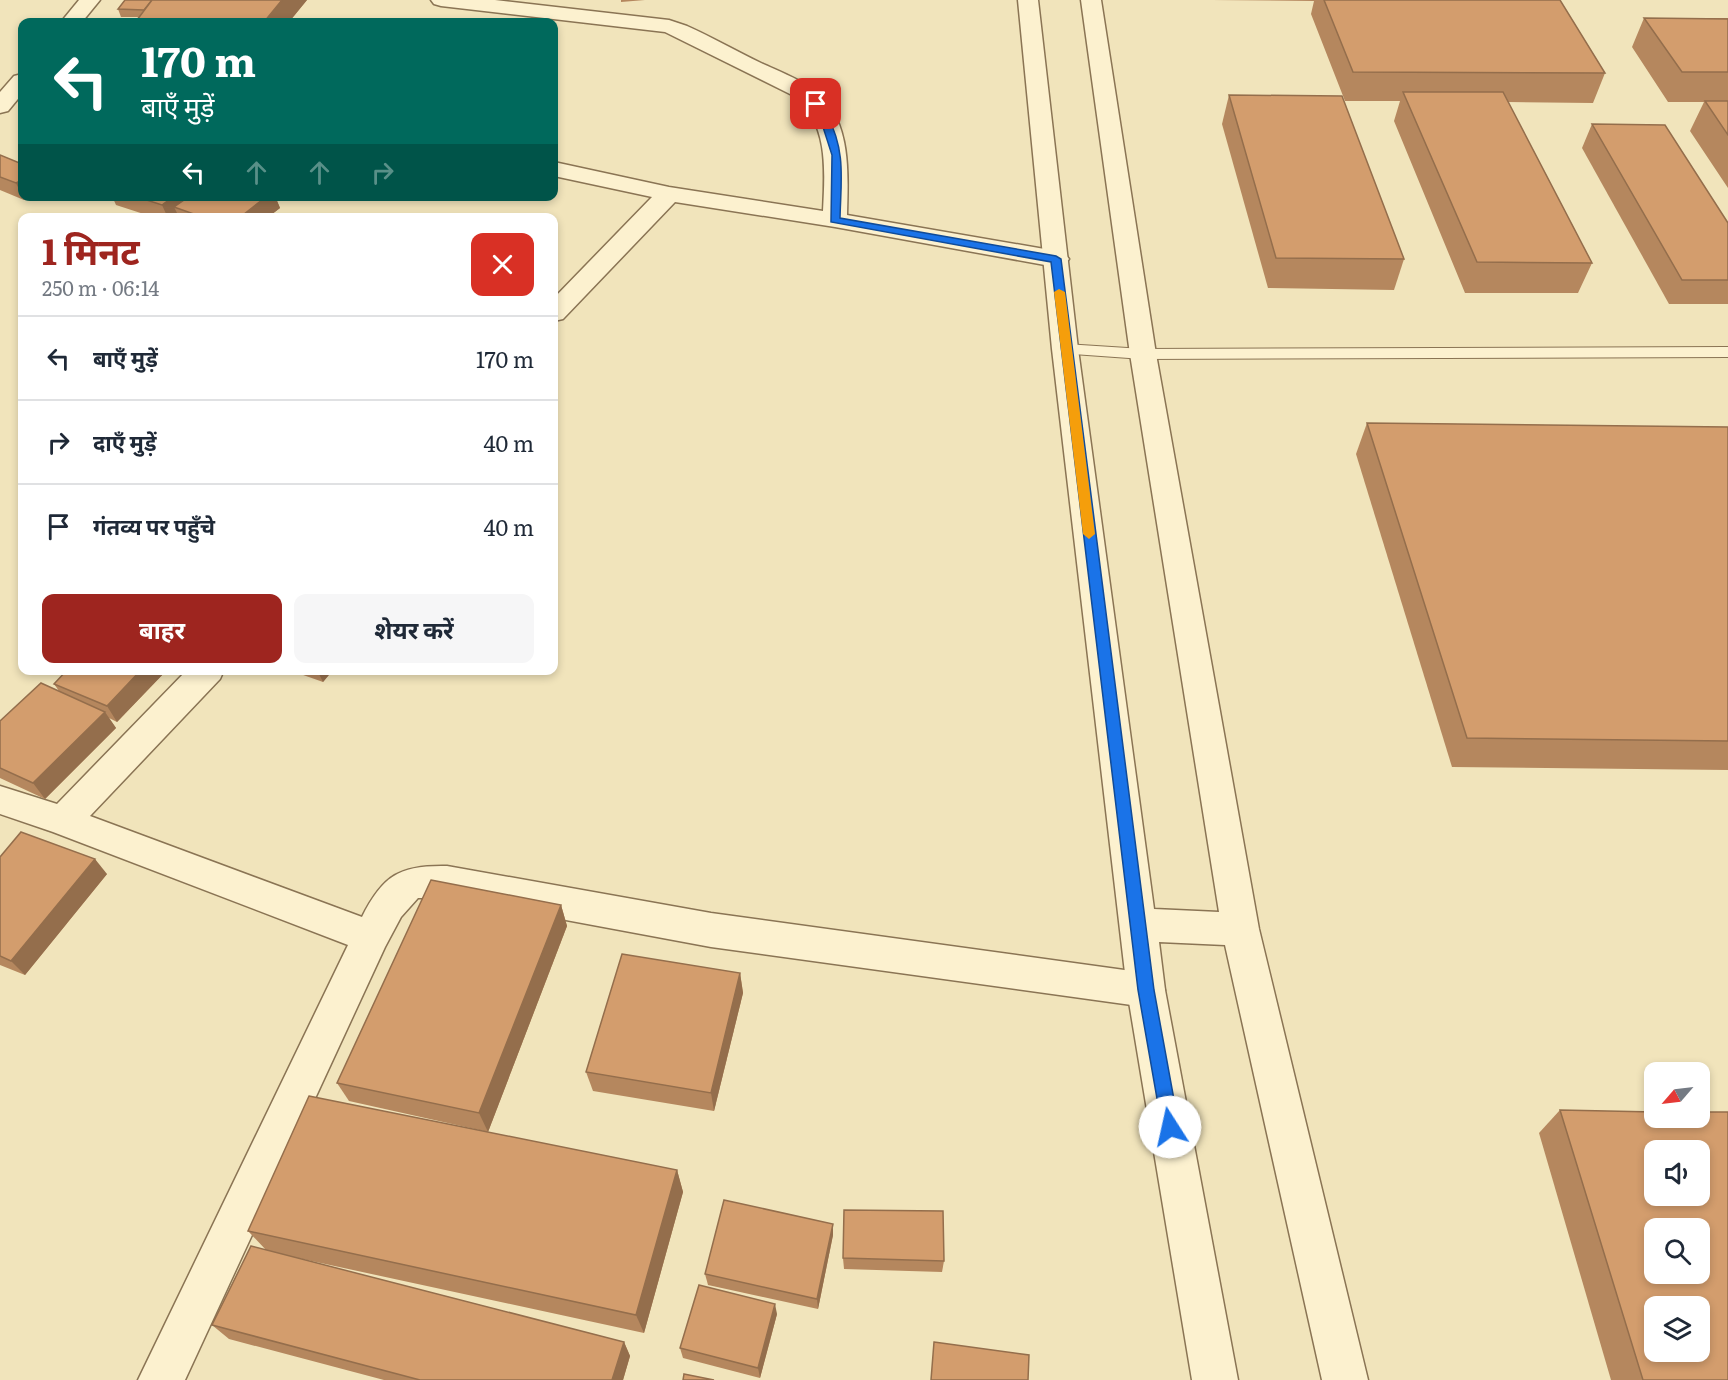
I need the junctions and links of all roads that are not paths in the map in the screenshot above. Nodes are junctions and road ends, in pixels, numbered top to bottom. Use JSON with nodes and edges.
{"nodes":[{"id":1,"x":90,"y":0,"type":"edge"},
{"id":2,"x":441,"y":0,"type":"edge"},
{"id":3,"x":1028,"y":0,"type":"edge"},
{"id":4,"x":1090,"y":0,"type":"edge"},
{"id":5,"x":74,"y":18,"type":"edge"},
{"id":6,"x":18,"y":86,"type":"edge"},
{"id":7,"x":0,"y":106,"type":"edge"},
{"id":8,"x":558,"y":169,"type":"edge"},
{"id":9,"x":669,"y":194,"type":"junction"},
{"id":10,"x":835,"y":220,"type":"junction"},
{"id":11,"x":1056,"y":259,"type":"junction"},
{"id":12,"x":558,"y":309,"type":"edge"},
{"id":13,"x":1065,"y":349,"type":"junction"},
{"id":14,"x":1728,"y":352,"type":"edge"},
{"id":15,"x":1143,"y":354,"type":"junction"},
{"id":16,"x":203,"y":675,"type":"edge"},
{"id":17,"x":0,"y":801,"type":"edge"},
{"id":18,"x":63,"y":820,"type":"junction"},
{"id":19,"x":1139,"y":925,"type":"junction"},
{"id":20,"x":1240,"y":929,"type":"junction"},
{"id":21,"x":371,"y":937,"type":"junction"},
{"id":22,"x":1146,"y":990,"type":"junction"},
{"id":23,"x":161,"y":1380,"type":"edge"},
{"id":24,"x":1215,"y":1380,"type":"edge"},
{"id":25,"x":1345,"y":1380,"type":"edge"}],
"edges":[{"from":1,"to":5,"type":"street"},
{"from":2,"to":10,"type":"street"},
{"from":3,"to":11,"type":"street"},
{"from":4,"to":15,"type":"street"},
{"from":6,"to":7,"type":"street"},
{"from":8,"to":9,"type":"street"},
{"from":9,"to":10,"type":"street"},
{"from":9,"to":12,"type":"street"},
{"from":10,"to":11,"type":"street"},
{"from":11,"to":13,"type":"street"},
{"from":13,"to":15,"type":"lane"},
{"from":13,"to":19,"type":"street"},
{"from":14,"to":15,"type":"lane"},
{"from":15,"to":20,"type":"street"},
{"from":16,"to":18,"type":"street"},
{"from":17,"to":18,"type":"street"},
{"from":18,"to":21,"type":"street"},
{"from":19,"to":20,"type":"street"},
{"from":19,"to":22,"type":"street"},
{"from":20,"to":25,"type":"street"},
{"from":21,"to":22,"type":"street"},
{"from":21,"to":23,"type":"street"},
{"from":22,"to":24,"type":"street"}]}
